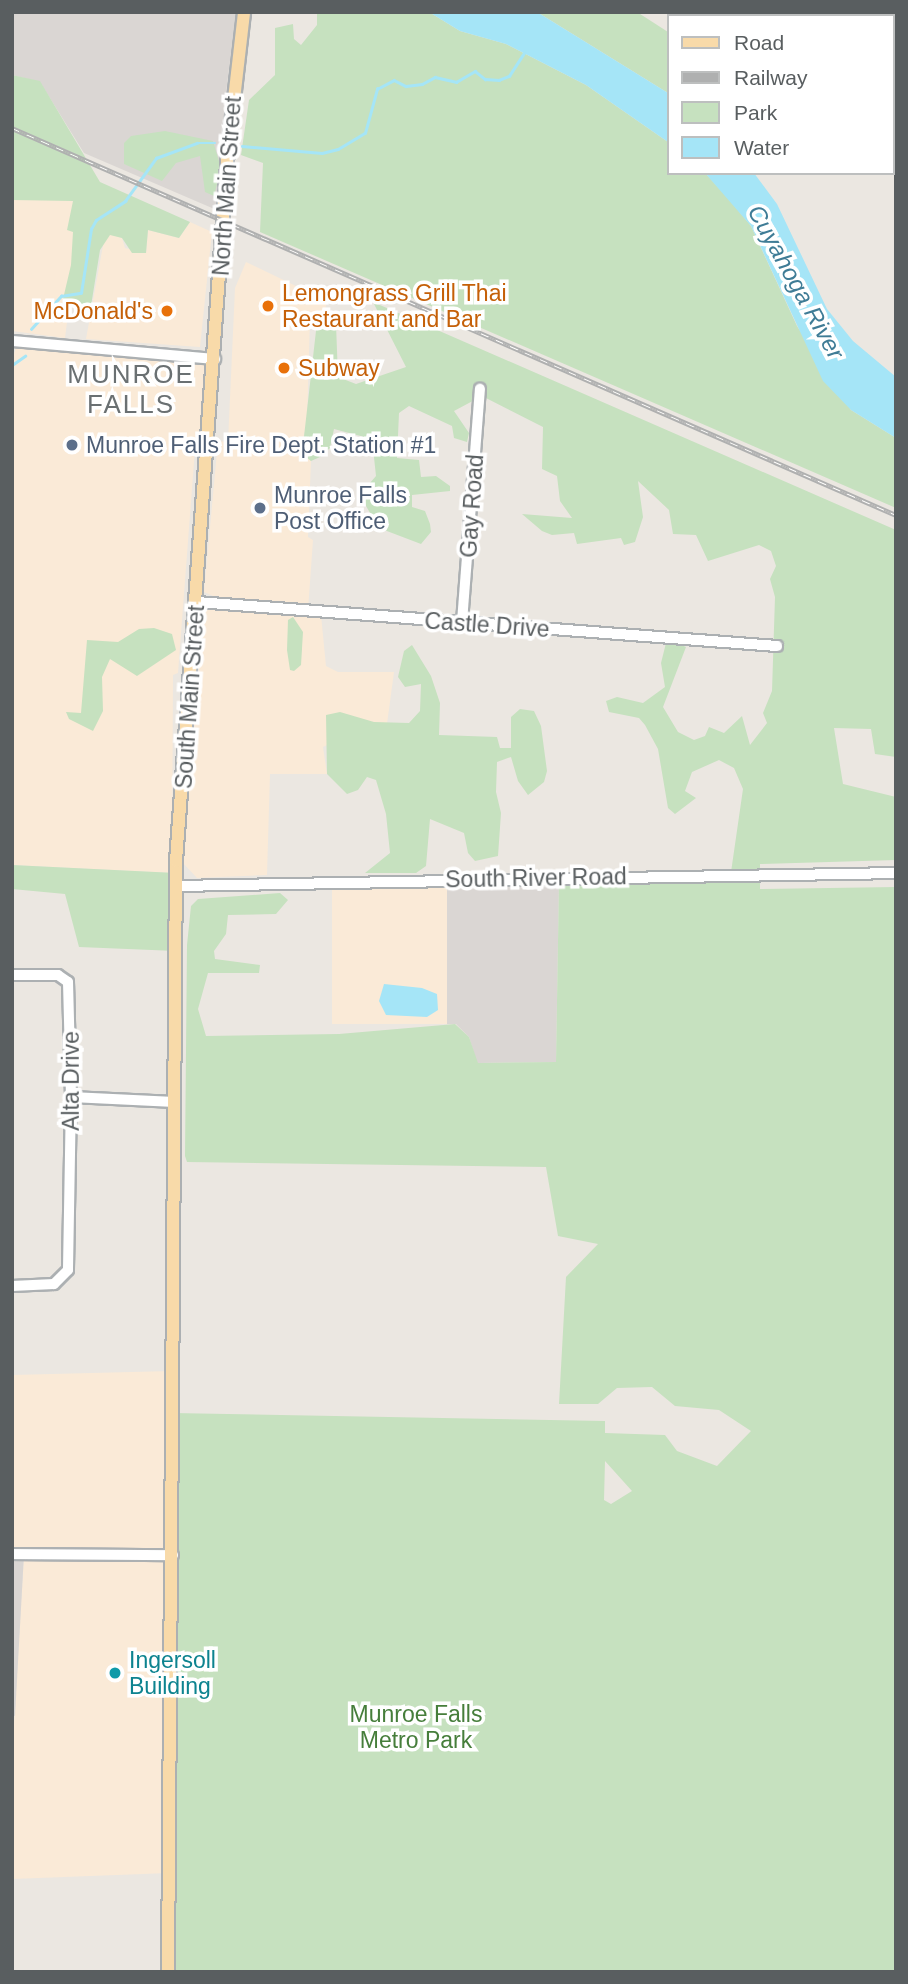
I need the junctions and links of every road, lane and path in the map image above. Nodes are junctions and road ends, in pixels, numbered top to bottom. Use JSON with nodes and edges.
{"nodes":[{"id":1,"x":244,"y":12,"type":"edge"},
{"id":2,"x":12,"y":341,"type":"edge"},
{"id":3,"x":215,"y":359,"type":"junction"},
{"id":4,"x":480,"y":389,"type":"dead end"},
{"id":5,"x":197,"y":602,"type":"junction"},
{"id":6,"x":462,"y":622,"type":"junction"},
{"id":7,"x":777,"y":646,"type":"dead end"},
{"id":8,"x":896,"y":873,"type":"edge"},
{"id":9,"x":176,"y":886,"type":"junction"},
{"id":10,"x":12,"y":975,"type":"edge"},
{"id":11,"x":71,"y":1097,"type":"junction"},
{"id":12,"x":175,"y":1102,"type":"junction"},
{"id":13,"x":12,"y":1286,"type":"edge"},
{"id":14,"x":12,"y":1554,"type":"edge"},
{"id":15,"x":173,"y":1555,"type":"junction"},
{"id":16,"x":168,"y":1972,"type":"edge"}],
"edges":[{"from":1,"to":3,"type":"main road","name":"North Main Street"},
{"from":2,"to":3,"type":"street"},
{"from":3,"to":5,"type":"main road","name":"South Main Street"},
{"from":4,"to":6,"type":"street","name":"Gay Road"},
{"from":5,"to":6,"type":"street","name":"Castle Drive"},
{"from":5,"to":9,"type":"main road","name":"South Main Street"},
{"from":6,"to":7,"type":"street","name":"Castle Drive"},
{"from":8,"to":9,"type":"street","name":"South River Road"},
{"from":9,"to":12,"type":"main road","name":"South Main Street"},
{"from":10,"to":11,"type":"street","name":"Alta Drive"},
{"from":11,"to":12,"type":"street"},
{"from":11,"to":13,"type":"street","name":"Alta Drive"},
{"from":12,"to":15,"type":"main road","name":"South Main Street"},
{"from":14,"to":15,"type":"street"},
{"from":15,"to":16,"type":"main road","name":"South Main Street"}]}
